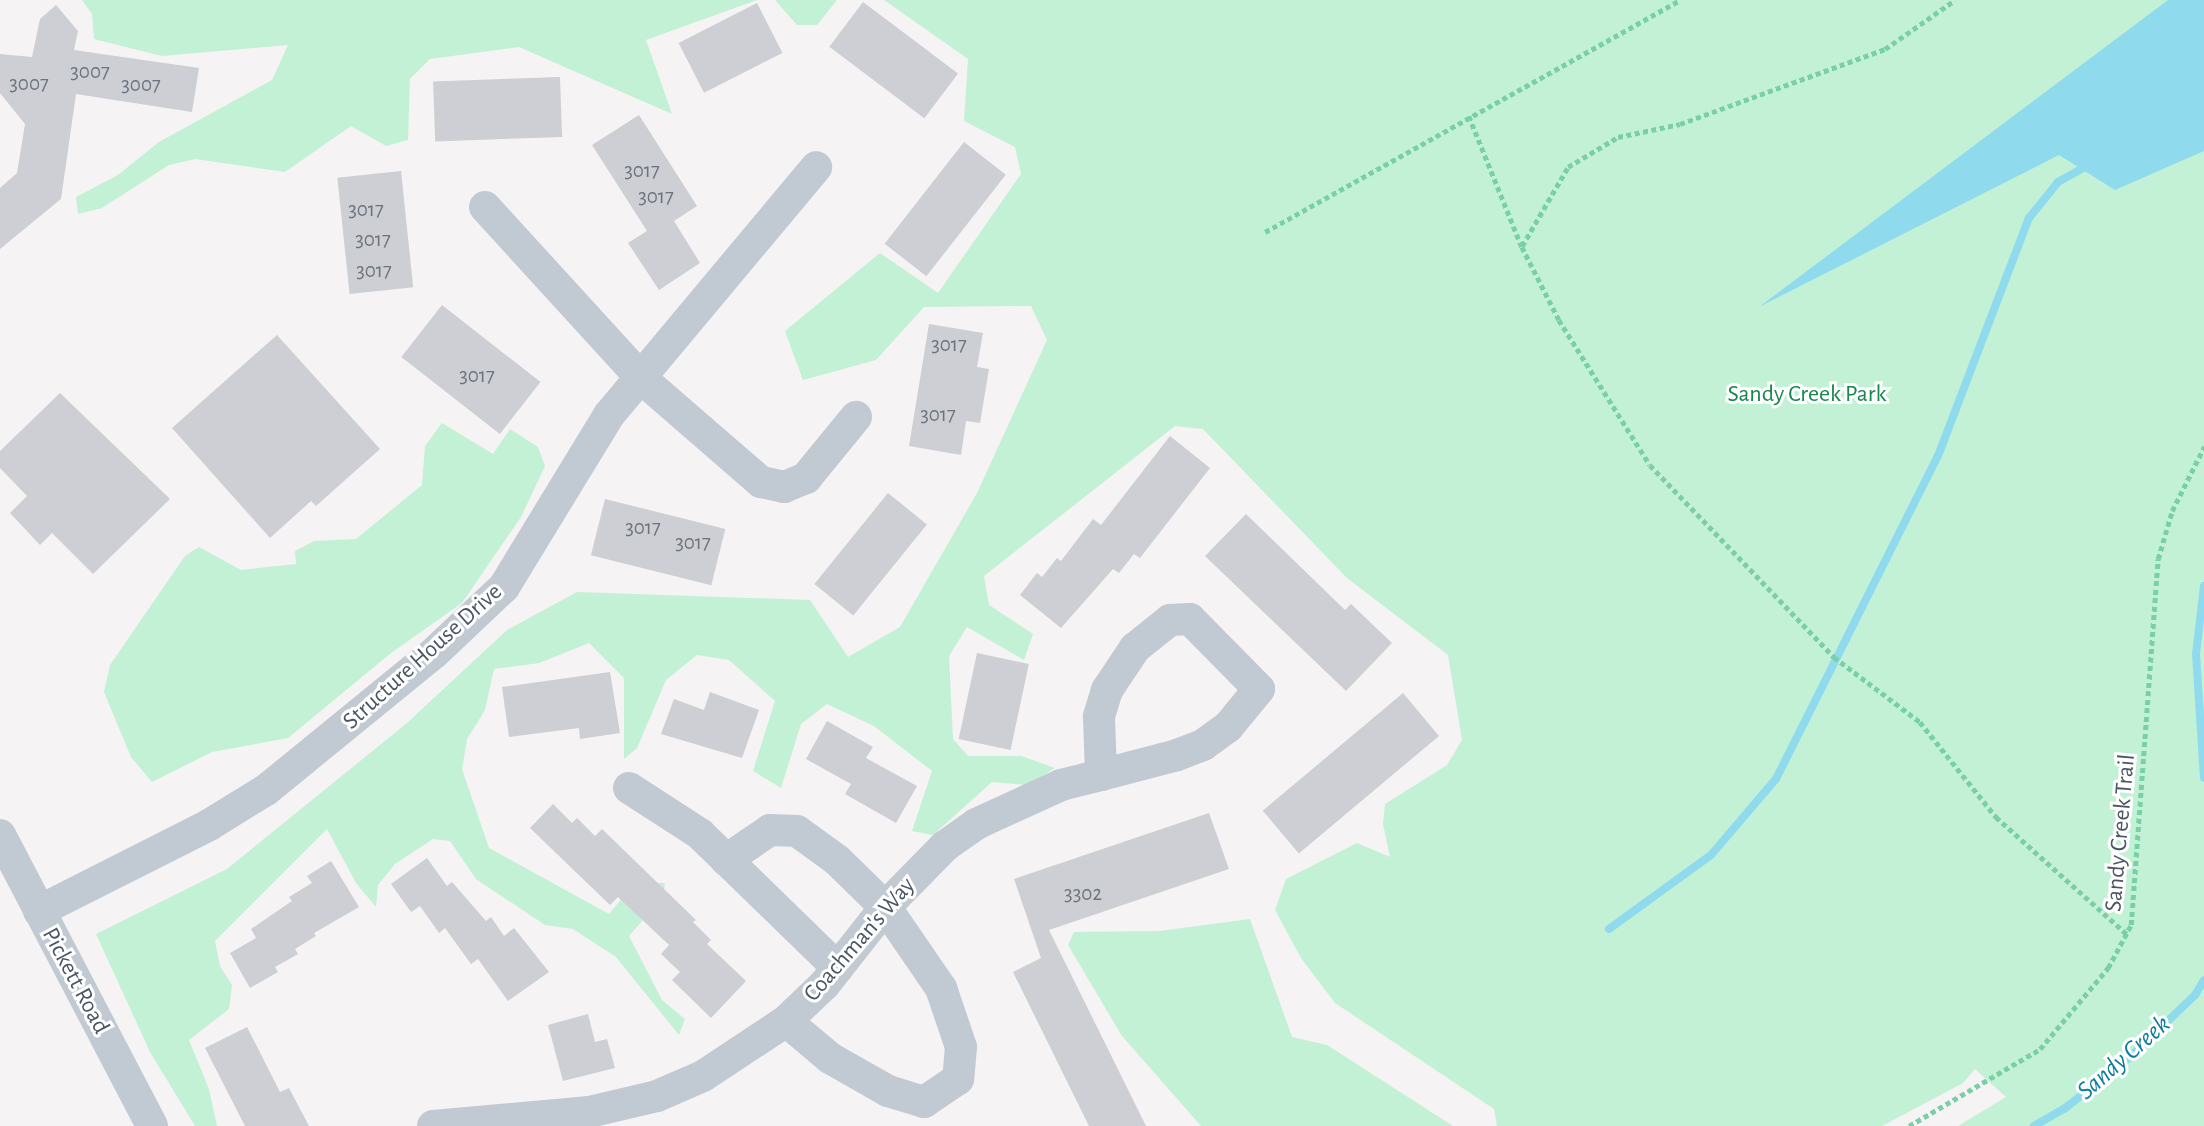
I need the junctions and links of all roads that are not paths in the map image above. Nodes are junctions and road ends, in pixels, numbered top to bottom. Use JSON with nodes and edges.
{"nodes":[{"id":1,"x":816,"y":167,"type":"dead end"},
{"id":2,"x":485,"y":207,"type":"dead end"},
{"id":3,"x":642,"y":379,"type":"junction"},
{"id":4,"x":856,"y":417,"type":"dead end"},
{"id":5,"x":1101,"y":775,"type":"junction"},
{"id":6,"x":629,"y":788,"type":"dead end"},
{"id":7,"x":0,"y":835,"type":"edge"},
{"id":8,"x":726,"y":860,"type":"junction"},
{"id":9,"x":886,"y":908,"type":"junction"},
{"id":10,"x":39,"y":911,"type":"junction"},
{"id":11,"x":838,"y":968,"type":"junction"},
{"id":12,"x":786,"y":1021,"type":"junction"},
{"id":13,"x":588,"y":1119,"type":"edge"},
{"id":14,"x":152,"y":1126,"type":"edge"},
{"id":15,"x":433,"y":1126,"type":"edge"}],
"edges":[{"from":1,"to":3,"type":"street","name":"Structure House Drive"},
{"from":2,"to":3,"type":"street"},
{"from":3,"to":4,"type":"street"},
{"from":3,"to":10,"type":"street","name":"Structure House Drive"},
{"from":5,"to":5,"type":"street","name":"Coachman's Way"},
{"from":5,"to":9,"type":"street","name":"Coachman's Way"},
{"from":6,"to":8,"type":"street"},
{"from":7,"to":10,"type":"street","name":"Pickett Road"},
{"from":8,"to":9,"type":"street"},
{"from":8,"to":11,"type":"street"},
{"from":9,"to":11,"type":"street","name":"Coachman's Way"},
{"from":9,"to":12,"type":"street"},
{"from":10,"to":14,"type":"street","name":"Pickett Road"},
{"from":11,"to":12,"type":"street","name":"Coachman's Way"},
{"from":12,"to":13,"type":"street","name":"Coachman's Way"},
{"from":13,"to":15,"type":"street","name":"Coachman's Way"}]}
